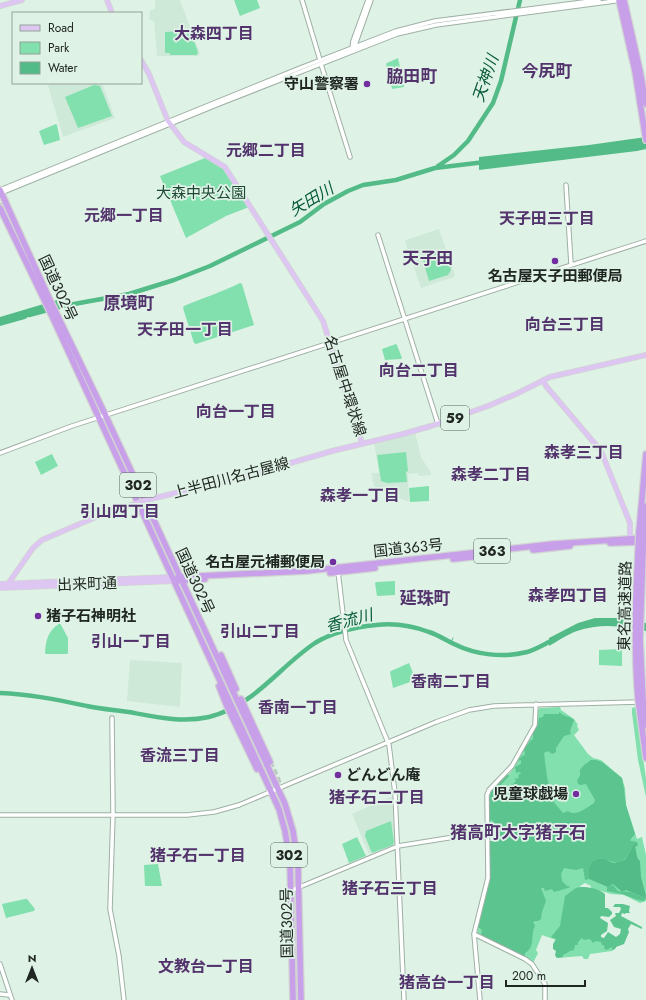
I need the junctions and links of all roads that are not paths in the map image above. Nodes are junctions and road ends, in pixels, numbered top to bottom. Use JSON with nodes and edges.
{"nodes":[{"id":1,"x":22,"y":0,"type":"edge"},
{"id":2,"x":107,"y":0,"type":"edge"},
{"id":3,"x":302,"y":0,"type":"edge"},
{"id":4,"x":368,"y":0,"type":"edge"},
{"id":5,"x":371,"y":0,"type":"edge"},
{"id":6,"x":599,"y":0,"type":"edge"},
{"id":7,"x":617,"y":0,"type":"edge"},
{"id":8,"x":624,"y":0,"type":"edge"},
{"id":9,"x":576,"y":5,"type":"junction"},
{"id":10,"x":0,"y":6,"type":"edge"},
{"id":11,"x":112,"y":12,"type":"edge"},
{"id":12,"x":352,"y":50,"type":"junction"},
{"id":13,"x":142,"y":62,"type":"edge"},
{"id":14,"x":320,"y":62,"type":"junction"},
{"id":15,"x":646,"y":104,"type":"edge"},
{"id":16,"x":169,"y":123,"type":"junction"},
{"id":17,"x":646,"y":140,"type":"edge"},
{"id":18,"x":350,"y":157,"type":"dead end"},
{"id":19,"x":566,"y":185,"type":"dead end"},
{"id":20,"x":0,"y":191,"type":"edge"},
{"id":21,"x":0,"y":208,"type":"edge"},
{"id":22,"x":378,"y":235,"type":"dead end"},
{"id":23,"x":646,"y":241,"type":"edge"},
{"id":24,"x":571,"y":264,"type":"junction"},
{"id":25,"x":405,"y":318,"type":"junction"},
{"id":26,"x":330,"y":342,"type":"junction"},
{"id":27,"x":646,"y":355,"type":"edge"},
{"id":28,"x":543,"y":380,"type":"junction"},
{"id":29,"x":105,"y":415,"type":"junction"},
{"id":30,"x":98,"y":418,"type":"junction"},
{"id":31,"x":438,"y":424,"type":"junction"},
{"id":32,"x":362,"y":443,"type":"junction"},
{"id":33,"x":0,"y":453,"type":"edge"},
{"id":34,"x":646,"y":454,"type":"edge"},
{"id":35,"x":646,"y":506,"type":"edge"},
{"id":36,"x":643,"y":534,"type":"edge"},
{"id":37,"x":630,"y":541,"type":"junction"},
{"id":38,"x":646,"y":542,"type":"edge"},
{"id":39,"x":338,"y":570,"type":"junction"},
{"id":40,"x":173,"y":579,"type":"junction"},
{"id":41,"x":181,"y":579,"type":"junction"},
{"id":42,"x":0,"y":584,"type":"edge"},
{"id":43,"x":8,"y":584,"type":"junction"},
{"id":44,"x":0,"y":588,"type":"edge"},
{"id":45,"x":220,"y":659,"type":"junction"},
{"id":46,"x":642,"y":703,"type":"edge"},
{"id":47,"x":536,"y":704,"type":"junction"},
{"id":48,"x":112,"y":718,"type":"dead end"},
{"id":49,"x":237,"y":722,"type":"junction"},
{"id":50,"x":646,"y":725,"type":"edge"},
{"id":51,"x":388,"y":743,"type":"junction"},
{"id":52,"x":646,"y":758,"type":"edge"},
{"id":53,"x":256,"y":770,"type":"dead end"},
{"id":54,"x":271,"y":773,"type":"junction"},
{"id":55,"x":278,"y":788,"type":"junction"},
{"id":56,"x":271,"y":790,"type":"junction"},
{"id":57,"x":0,"y":814,"type":"edge"},
{"id":58,"x":113,"y":814,"type":"junction"},
{"id":59,"x":487,"y":835,"type":"junction"},
{"id":60,"x":398,"y":846,"type":"junction"},
{"id":61,"x":298,"y":887,"type":"junction"},
{"id":62,"x":290,"y":891,"type":"junction"},
{"id":63,"x":474,"y":934,"type":"junction"},
{"id":64,"x":0,"y":964,"type":"edge"},
{"id":65,"x":0,"y":994,"type":"edge"},
{"id":66,"x":9,"y":995,"type":"junction"},
{"id":67,"x":12,"y":1000,"type":"edge"},
{"id":68,"x":124,"y":1000,"type":"edge"},
{"id":69,"x":293,"y":1000,"type":"edge"},
{"id":70,"x":301,"y":1000,"type":"edge"},
{"id":71,"x":404,"y":1000,"type":"edge"},
{"id":72,"x":480,"y":1000,"type":"edge"},
{"id":73,"x":545,"y":1000,"type":"edge"}],
"edges":[{"from":1,"to":10,"type":"main road"},
{"from":2,"to":11,"type":"main road"},
{"from":3,"to":14,"type":"street"},
{"from":4,"to":12,"type":"street"},
{"from":5,"to":12,"type":"street"},
{"from":6,"to":9,"type":"street"},
{"from":7,"to":9,"type":"street"},
{"from":7,"to":17,"type":"highway"},
{"from":8,"to":15,"type":"highway"},
{"from":9,"to":12,"type":"street"},
{"from":12,"to":14,"type":"street"},
{"from":13,"to":16,"type":"main road","name":"名古屋中環状線"},
{"from":14,"to":16,"type":"street"},
{"from":14,"to":18,"type":"street"},
{"from":16,"to":20,"type":"street"},
{"from":16,"to":26,"type":"main road","name":"名古屋中環状線"},
{"from":19,"to":24,"type":"street"},
{"from":20,"to":29,"type":"highway","name":"国道302号","number":"302"},
{"from":21,"to":30,"type":"highway","name":"国道302号","number":"302"},
{"from":22,"to":25,"type":"street"},
{"from":23,"to":24,"type":"street"},
{"from":24,"to":25,"type":"street"},
{"from":25,"to":26,"type":"street"},
{"from":25,"to":31,"type":"street"},
{"from":26,"to":29,"type":"street"},
{"from":26,"to":32,"type":"main road","name":"名古屋中環状線"},
{"from":27,"to":28,"type":"main road"},
{"from":28,"to":31,"type":"main road","name":"名古屋中環状線","number":"59"},
{"from":28,"to":37,"type":"main road"},
{"from":29,"to":30,"type":"street"},
{"from":29,"to":41,"type":"highway","name":"国道302号","number":"302"},
{"from":30,"to":33,"type":"street"},
{"from":30,"to":40,"type":"highway","name":"国道302号","number":"302"},
{"from":31,"to":32,"type":"main road","name":"名古屋中環状線","number":"59"},
{"from":32,"to":43,"type":"main road","name":"上半田川名古屋線","bridge":true},
{"from":34,"to":36,"type":"highway","name":"東名高速道路"},
{"from":35,"to":36,"type":"highway","name":"東名高速道路"},
{"from":36,"to":37,"type":"highway","name":"国道363号","number":"363"},
{"from":36,"to":46,"type":"highway","name":"東名高速道路","bridge":true},
{"from":37,"to":38,"type":"highway","name":"国道363号","number":"363"},
{"from":37,"to":39,"type":"highway","name":"国道363号","number":"363"},
{"from":39,"to":41,"type":"highway","name":"国道363号","number":"363"},
{"from":39,"to":51,"type":"street"},
{"from":40,"to":41,"type":"highway","name":"国道363号","number":"363"},
{"from":40,"to":43,"type":"main road","name":"出来町通"},
{"from":40,"to":44,"type":"main road","name":"出来町通"},
{"from":40,"to":49,"type":"highway","name":"国道302号","number":"302"},
{"from":41,"to":45,"type":"highway","name":"国道302号","number":"302"},
{"from":42,"to":43,"type":"main road","name":"出来町通"},
{"from":45,"to":54,"type":"highway","name":"国道302号","number":"302"},
{"from":45,"to":54,"type":"highway"},
{"from":46,"to":47,"type":"street"},
{"from":46,"to":50,"type":"highway","name":"東名高速道路"},
{"from":46,"to":52,"type":"highway","name":"東名高速道路"},
{"from":47,"to":51,"type":"street"},
{"from":47,"to":59,"type":"street"},
{"from":48,"to":58,"type":"street"},
{"from":49,"to":53,"type":"highway"},
{"from":49,"to":56,"type":"highway","name":"国道302号","number":"302"},
{"from":51,"to":55,"type":"street"},
{"from":51,"to":60,"type":"street"},
{"from":54,"to":55,"type":"highway","name":"国道302号","number":"302"},
{"from":55,"to":56,"type":"street"},
{"from":55,"to":61,"type":"highway","name":"国道302号","number":"302"},
{"from":56,"to":58,"type":"street"},
{"from":56,"to":62,"type":"highway","name":"国道302号","number":"302"},
{"from":57,"to":58,"type":"street"},
{"from":58,"to":68,"type":"street"},
{"from":59,"to":60,"type":"street"},
{"from":59,"to":63,"type":"street"},
{"from":60,"to":61,"type":"street"},
{"from":60,"to":71,"type":"street"},
{"from":61,"to":62,"type":"street"},
{"from":61,"to":70,"type":"highway","name":"国道302号","number":"302"},
{"from":62,"to":69,"type":"highway","name":"国道302号","number":"302"},
{"from":63,"to":72,"type":"street"},
{"from":63,"to":73,"type":"street"},
{"from":64,"to":66,"type":"street"},
{"from":65,"to":66,"type":"street"},
{"from":66,"to":67,"type":"street"}]}
